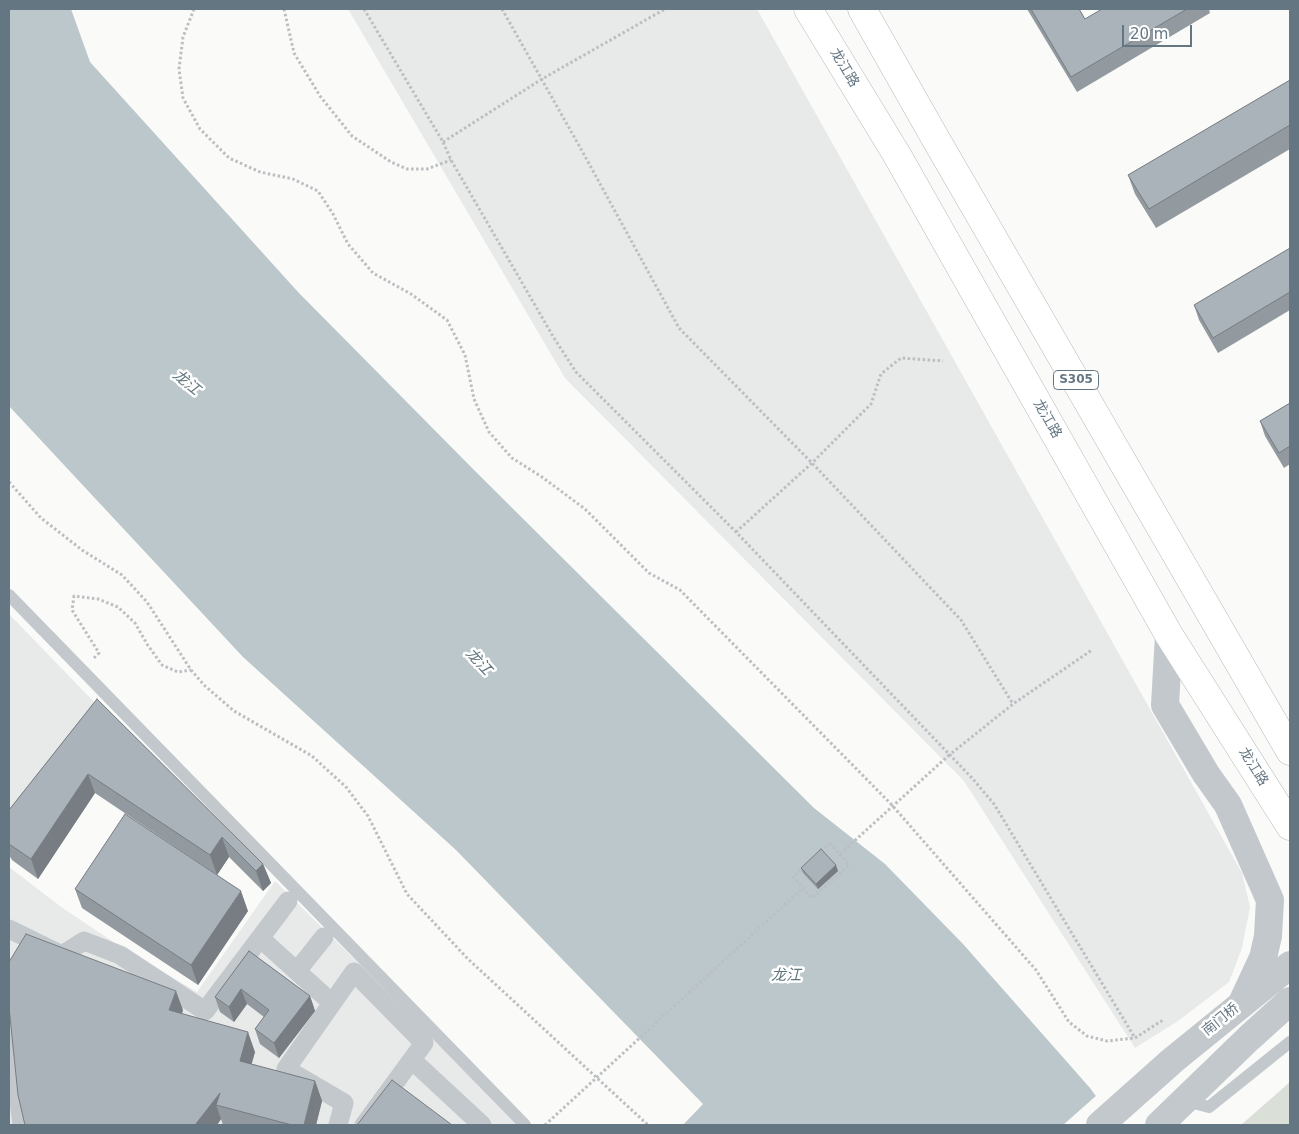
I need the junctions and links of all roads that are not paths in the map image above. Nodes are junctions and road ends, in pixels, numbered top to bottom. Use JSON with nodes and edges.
{"nodes":[{"id":1,"x":808,"y":9,"type":"edge"},
{"id":2,"x":862,"y":9,"type":"edge"},
{"id":3,"x":9,"y":594,"type":"edge"},
{"id":4,"x":1169,"y":635,"type":"junction"},
{"id":5,"x":1290,"y":751,"type":"edge"},
{"id":6,"x":1290,"y":826,"type":"edge"},
{"id":7,"x":288,"y":902,"type":"dead end"},
{"id":8,"x":9,"y":930,"type":"edge"},
{"id":9,"x":324,"y":937,"type":"dead end"},
{"id":10,"x":260,"y":938,"type":"junction"},
{"id":11,"x":1290,"y":965,"type":"edge"},
{"id":12,"x":296,"y":971,"type":"junction"},
{"id":13,"x":1290,"y":1002,"type":"edge"},
{"id":14,"x":332,"y":1003,"type":"junction"},
{"id":15,"x":1242,"y":1003,"type":"junction"},
{"id":16,"x":9,"y":1021,"type":"edge"},
{"id":17,"x":1290,"y":1027,"type":"edge"},
{"id":18,"x":1249,"y":1038,"type":"junction"},
{"id":19,"x":1290,"y":1042,"type":"edge"},
{"id":20,"x":12,"y":1052,"type":"junction"},
{"id":21,"x":31,"y":1057,"type":"edge"},
{"id":22,"x":412,"y":1060,"type":"junction"},
{"id":23,"x":12,"y":1074,"type":"edge"},
{"id":24,"x":1183,"y":1104,"type":"junction"},
{"id":25,"x":26,"y":1118,"type":"edge"},
{"id":26,"x":338,"y":1125,"type":"edge"},
{"id":27,"x":364,"y":1125,"type":"edge"},
{"id":28,"x":482,"y":1125,"type":"edge"},
{"id":29,"x":525,"y":1125,"type":"edge"},
{"id":30,"x":1100,"y":1125,"type":"edge"},
{"id":31,"x":1160,"y":1125,"type":"edge"}],
"edges":[{"from":1,"to":4,"type":"main road","name":"龙江路","number":"S305"},
{"from":2,"to":5,"type":"main road","number":"S305"},
{"from":3,"to":29,"type":"lane"},
{"from":4,"to":6,"type":"main road","name":"龙江路","number":"S305"},
{"from":4,"to":15,"type":"street"},
{"from":7,"to":10,"type":"street"},
{"from":8,"to":10,"type":"street"},
{"from":9,"to":12,"type":"street"},
{"from":10,"to":12,"type":"street"},
{"from":11,"to":15,"type":"street","name":"南门桥"},
{"from":12,"to":14,"type":"street"},
{"from":13,"to":18,"type":"street"},
{"from":14,"to":22,"type":"street"},
{"from":14,"to":26,"type":"street"},
{"from":15,"to":30,"type":"street","name":"南门桥"},
{"from":16,"to":20,"type":"street"},
{"from":17,"to":18,"type":"street"},
{"from":18,"to":24,"type":"street"},
{"from":19,"to":24,"type":"lane"},
{"from":20,"to":21,"type":"street"},
{"from":20,"to":23,"type":"street"},
{"from":22,"to":27,"type":"street"},
{"from":22,"to":28,"type":"street"},
{"from":23,"to":25,"type":"street"},
{"from":24,"to":31,"type":"street"}]}
